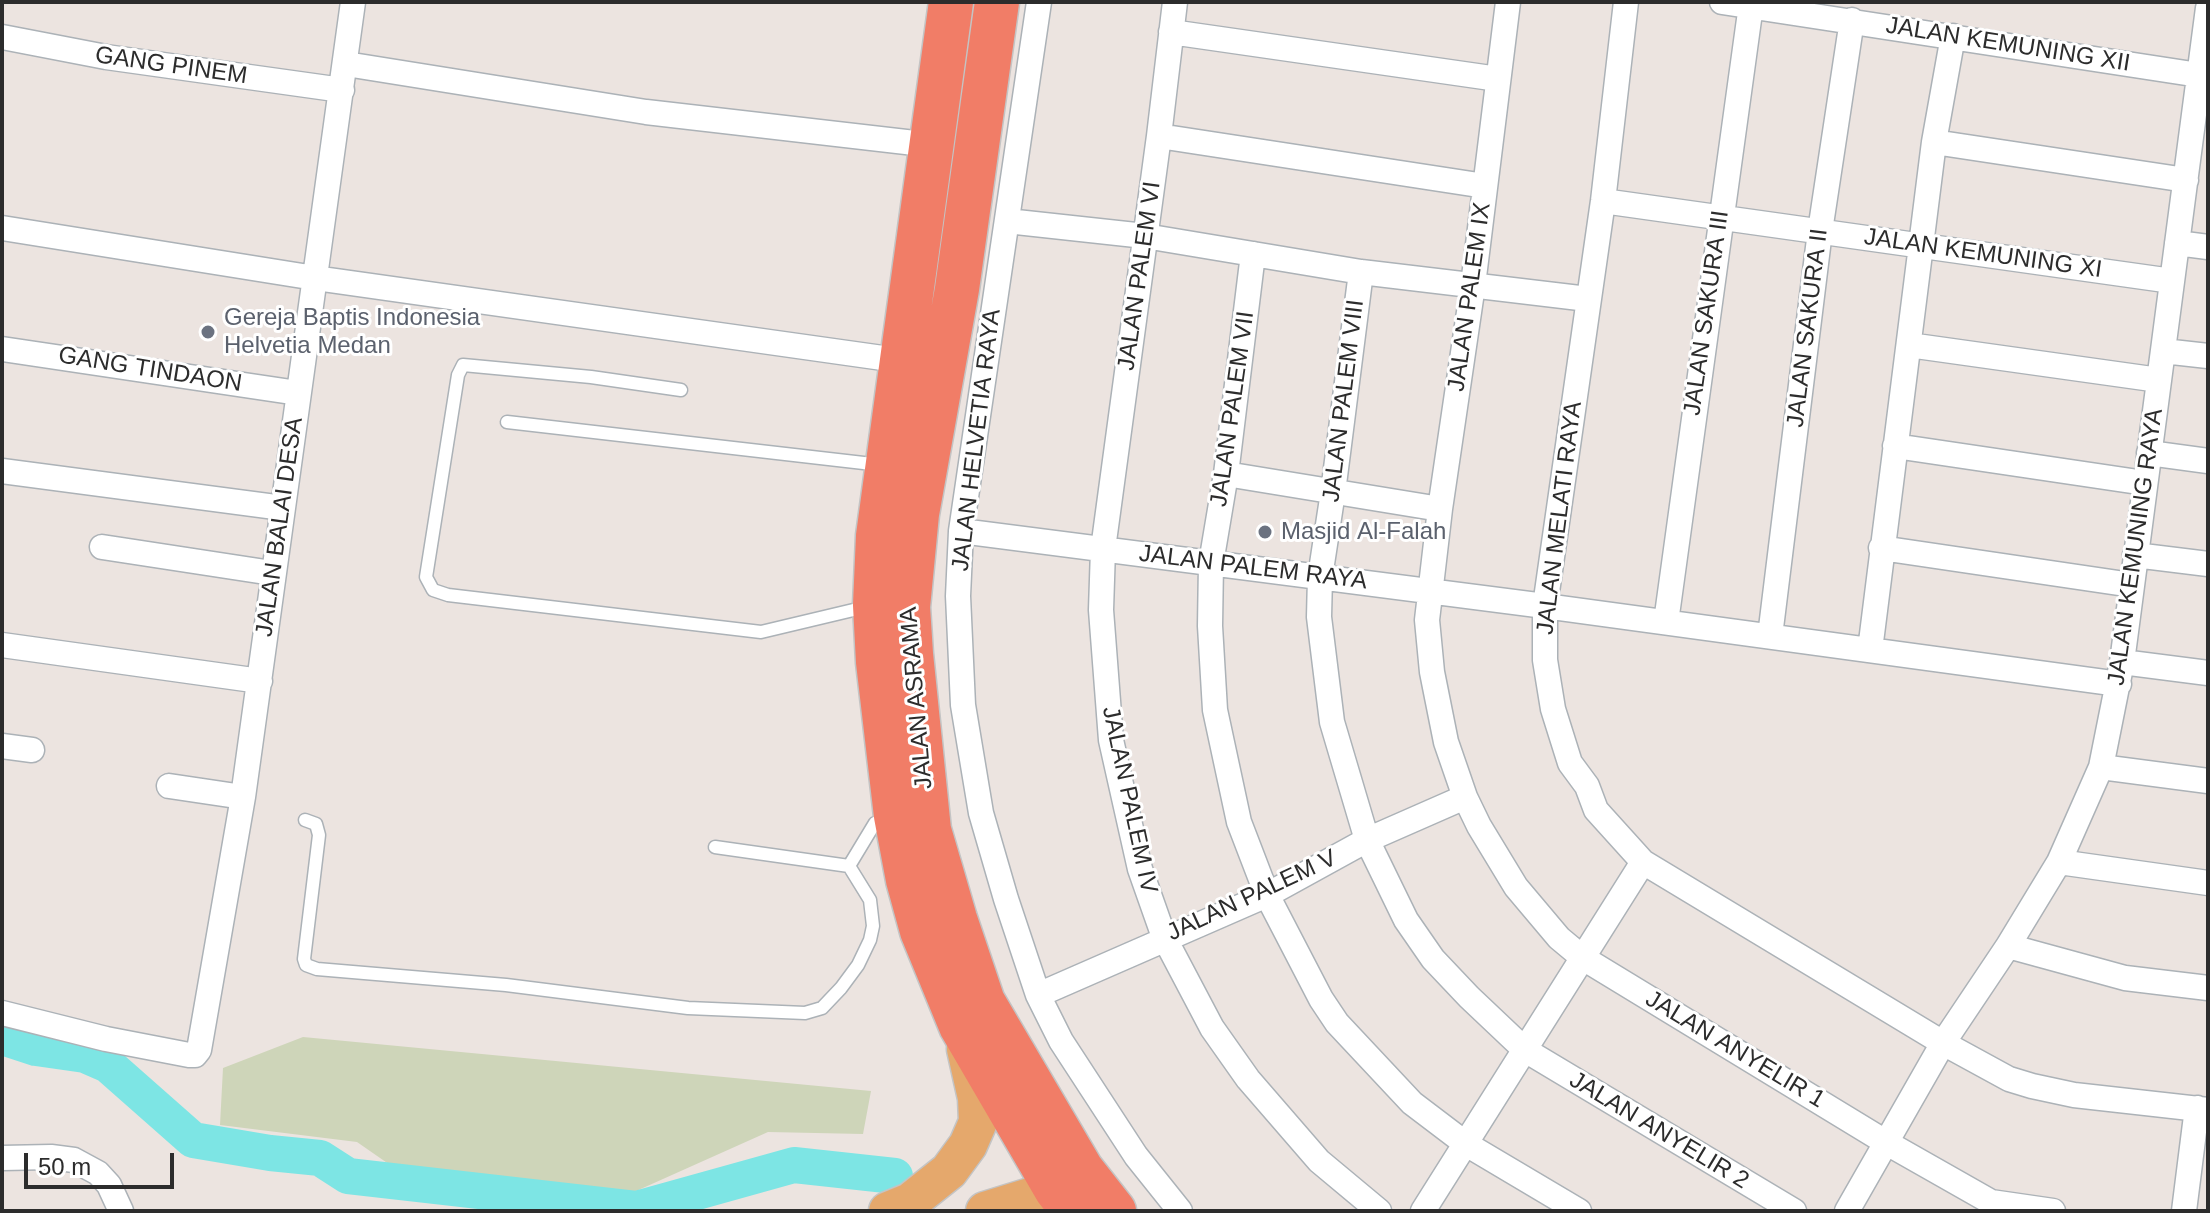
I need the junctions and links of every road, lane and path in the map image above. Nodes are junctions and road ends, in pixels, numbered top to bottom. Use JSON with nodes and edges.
{"nodes":[{"id":1,"x":353,"y":2,"type":"edge"},
{"id":2,"x":951,"y":2,"type":"edge"},
{"id":3,"x":997,"y":2,"type":"edge"},
{"id":4,"x":1039,"y":2,"type":"edge"},
{"id":5,"x":1175,"y":2,"type":"edge"},
{"id":6,"x":1508,"y":2,"type":"edge"},
{"id":7,"x":1626,"y":2,"type":"edge"},
{"id":8,"x":1722,"y":2,"type":"edge"},
{"id":9,"x":1751,"y":5,"type":"junction"},
{"id":10,"x":2208,"y":8,"type":"edge"},
{"id":11,"x":1852,"y":20,"type":"junction"},
{"id":12,"x":1171,"y":32,"type":"junction"},
{"id":13,"x":1953,"y":36,"type":"junction"},
{"id":14,"x":2,"y":37,"type":"edge"},
{"id":15,"x":346,"y":64,"type":"junction"},
{"id":16,"x":2199,"y":75,"type":"junction"},
{"id":17,"x":1498,"y":79,"type":"junction"},
{"id":18,"x":342,"y":90,"type":"junction"},
{"id":19,"x":1159,"y":136,"type":"junction"},
{"id":20,"x":1934,"y":142,"type":"junction"},
{"id":21,"x":932,"y":145,"type":"junction"},
{"id":22,"x":2186,"y":180,"type":"junction"},
{"id":23,"x":1485,"y":186,"type":"junction"},
{"id":24,"x":1603,"y":201,"type":"junction"},
{"id":25,"x":1720,"y":217,"type":"junction"},
{"id":26,"x":1007,"y":221,"type":"junction"},
{"id":27,"x":2,"y":228,"type":"edge"},
{"id":28,"x":1820,"y":231,"type":"junction"},
{"id":29,"x":1145,"y":236,"type":"junction"},
{"id":30,"x":2177,"y":243,"type":"junction"},
{"id":31,"x":1921,"y":245,"type":"junction"},
{"id":32,"x":2208,"y":247,"type":"edge"},
{"id":33,"x":1253,"y":254,"type":"junction"},
{"id":34,"x":1361,"y":272,"type":"junction"},
{"id":35,"x":315,"y":278,"type":"junction"},
{"id":36,"x":2172,"y":281,"type":"junction"},
{"id":37,"x":1473,"y":285,"type":"junction"},
{"id":38,"x":1588,"y":299,"type":"junction"},
{"id":39,"x":1909,"y":345,"type":"junction"},
{"id":40,"x":2,"y":349,"type":"edge"},
{"id":41,"x":2163,"y":351,"type":"junction"},
{"id":42,"x":2208,"y":356,"type":"edge"},
{"id":43,"x":904,"y":361,"type":"junction"},
{"id":44,"x":2159,"y":380,"type":"junction"},
{"id":45,"x":681,"y":390,"type":"dead end"},
{"id":46,"x":298,"y":393,"type":"junction"},
{"id":47,"x":507,"y":422,"type":"dead end"},
{"id":48,"x":1895,"y":446,"type":"junction"},
{"id":49,"x":2149,"y":453,"type":"junction"},
{"id":50,"x":2208,"y":461,"type":"edge"},
{"id":51,"x":889,"y":465,"type":"junction"},
{"id":52,"x":2,"y":471,"type":"edge"},
{"id":53,"x":1226,"y":474,"type":"junction"},
{"id":54,"x":2145,"y":483,"type":"junction"},
{"id":55,"x":1333,"y":492,"type":"junction"},
{"id":56,"x":283,"y":508,"type":"junction"},
{"id":57,"x":1440,"y":509,"type":"junction"},
{"id":58,"x":961,"y":531,"type":"junction"},
{"id":59,"x":102,"y":547,"type":"dead end"},
{"id":60,"x":1881,"y":548,"type":"junction"},
{"id":61,"x":1103,"y":549,"type":"junction"},
{"id":62,"x":2135,"y":555,"type":"junction"},
{"id":63,"x":1211,"y":563,"type":"junction"},
{"id":64,"x":2208,"y":564,"type":"edge"},
{"id":65,"x":272,"y":573,"type":"junction"},
{"id":66,"x":1320,"y":577,"type":"junction"},
{"id":67,"x":2132,"y":585,"type":"junction"},
{"id":68,"x":1429,"y":591,"type":"junction"},
{"id":69,"x":875,"y":605,"type":"junction"},
{"id":70,"x":1545,"y":606,"type":"junction"},
{"id":71,"x":1666,"y":622,"type":"junction"},
{"id":72,"x":1770,"y":636,"type":"junction"},
{"id":73,"x":2,"y":645,"type":"edge"},
{"id":74,"x":1870,"y":650,"type":"junction"},
{"id":75,"x":2121,"y":673,"type":"junction"},
{"id":76,"x":2208,"y":673,"type":"edge"},
{"id":77,"x":260,"y":681,"type":"junction"},
{"id":78,"x":2,"y":746,"type":"edge"},
{"id":79,"x":32,"y":750,"type":"dead end"},
{"id":80,"x":2101,"y":767,"type":"junction"},
{"id":81,"x":2208,"y":781,"type":"edge"},
{"id":82,"x":169,"y":786,"type":"dead end"},
{"id":83,"x":243,"y":797,"type":"junction"},
{"id":84,"x":1465,"y":797,"type":"junction"},
{"id":85,"x":896,"y":816,"type":"junction"},
{"id":86,"x":305,"y":820,"type":"dead end"},
{"id":87,"x":1367,"y":840,"type":"junction"},
{"id":88,"x":715,"y":847,"type":"dead end"},
{"id":89,"x":1643,"y":862,"type":"junction"},
{"id":90,"x":2059,"y":862,"type":"junction"},
{"id":91,"x":849,"y":866,"type":"junction"},
{"id":92,"x":2208,"y":883,"type":"edge"},
{"id":93,"x":1267,"y":895,"type":"junction"},
{"id":94,"x":1164,"y":937,"type":"junction"},
{"id":95,"x":2008,"y":946,"type":"junction"},
{"id":96,"x":1583,"y":958,"type":"junction"},
{"id":97,"x":2208,"y":988,"type":"edge"},
{"id":98,"x":1038,"y":995,"type":"junction"},
{"id":99,"x":2,"y":1013,"type":"edge"},
{"id":100,"x":961,"y":1026,"type":"junction"},
{"id":101,"x":1943,"y":1043,"type":"junction"},
{"id":102,"x":1525,"y":1050,"type":"junction"},
{"id":103,"x":2203,"y":1109,"type":"edge"},
{"id":104,"x":1887,"y":1143,"type":"junction"},
{"id":105,"x":1466,"y":1144,"type":"junction"},
{"id":106,"x":2,"y":1158,"type":"edge"},
{"id":107,"x":1079,"y":1198,"type":"edge"},
{"id":108,"x":121,"y":1211,"type":"edge"},
{"id":109,"x":888,"y":1211,"type":"edge"},
{"id":110,"x":985,"y":1211,"type":"edge"},
{"id":111,"x":1180,"y":1211,"type":"edge"},
{"id":112,"x":1379,"y":1211,"type":"edge"},
{"id":113,"x":1423,"y":1211,"type":"edge"},
{"id":114,"x":1579,"y":1211,"type":"edge"},
{"id":115,"x":1794,"y":1211,"type":"edge"},
{"id":116,"x":1847,"y":1211,"type":"edge"},
{"id":117,"x":2053,"y":1211,"type":"edge"},
{"id":118,"x":2184,"y":1211,"type":"edge"}],
"edges":[{"from":1,"to":15,"type":"street","name":"JALAN BALAI DESA"},
{"from":2,"to":21,"type":"highway","name":"JALAN ASRAMA"},
{"from":3,"to":107,"type":"highway","name":"JALAN ASRAMA"},
{"from":4,"to":26,"type":"street","name":"JALAN HELVETIA RAYA"},
{"from":5,"to":12,"type":"street","name":"JALAN PALEM VI"},
{"from":6,"to":17,"type":"street","name":"JALAN PALEM IX"},
{"from":7,"to":24,"type":"street","name":"JALAN MELATI RAYA"},
{"from":8,"to":9,"type":"street","name":"JALAN KEMUNING XII"},
{"from":9,"to":11,"type":"street","name":"JALAN KEMUNING XII"},
{"from":9,"to":25,"type":"street","name":"JALAN SAKURA III"},
{"from":10,"to":16,"type":"street","name":"JALAN KEMUNING RAYA"},
{"from":11,"to":13,"type":"street","name":"JALAN KEMUNING XII"},
{"from":11,"to":28,"type":"street","name":"JALAN SAKURA II"},
{"from":12,"to":17,"type":"street"},
{"from":12,"to":19,"type":"street","name":"JALAN PALEM VI"},
{"from":13,"to":16,"type":"street","name":"JALAN KEMUNING XII"},
{"from":13,"to":20,"type":"street"},
{"from":14,"to":18,"type":"street","name":"GANG PINEM"},
{"from":15,"to":18,"type":"street","name":"JALAN BALAI DESA"},
{"from":15,"to":21,"type":"street"},
{"from":16,"to":22,"type":"street","name":"JALAN KEMUNING RAYA"},
{"from":17,"to":23,"type":"street","name":"JALAN PALEM IX"},
{"from":18,"to":35,"type":"street","name":"JALAN BALAI DESA"},
{"from":19,"to":23,"type":"street"},
{"from":19,"to":29,"type":"street","name":"JALAN PALEM VI"},
{"from":20,"to":22,"type":"street"},
{"from":20,"to":31,"type":"street"},
{"from":21,"to":43,"type":"highway","name":"JALAN ASRAMA"},
{"from":22,"to":30,"type":"street","name":"JALAN KEMUNING RAYA"},
{"from":23,"to":37,"type":"street","name":"JALAN PALEM IX"},
{"from":24,"to":25,"type":"street","name":"JALAN KEMUNING XI"},
{"from":24,"to":38,"type":"street","name":"JALAN MELATI RAYA"},
{"from":25,"to":28,"type":"street","name":"JALAN KEMUNING XI"},
{"from":25,"to":71,"type":"street","name":"JALAN SAKURA III"},
{"from":26,"to":29,"type":"street"},
{"from":26,"to":58,"type":"street","name":"JALAN HELVETIA RAYA"},
{"from":27,"to":35,"type":"street"},
{"from":28,"to":31,"type":"street","name":"JALAN KEMUNING XI"},
{"from":28,"to":72,"type":"street","name":"JALAN SAKURA II"},
{"from":29,"to":33,"type":"street"},
{"from":29,"to":61,"type":"street","name":"JALAN PALEM VI"},
{"from":30,"to":32,"type":"street"},
{"from":30,"to":36,"type":"street","name":"JALAN KEMUNING RAYA"},
{"from":31,"to":36,"type":"street","name":"JALAN KEMUNING XI"},
{"from":31,"to":39,"type":"street"},
{"from":33,"to":34,"type":"street"},
{"from":33,"to":53,"type":"street","name":"JALAN PALEM VII"},
{"from":34,"to":37,"type":"street"},
{"from":34,"to":55,"type":"street","name":"JALAN PALEM VIII"},
{"from":35,"to":43,"type":"street"},
{"from":35,"to":46,"type":"street","name":"JALAN BALAI DESA"},
{"from":36,"to":41,"type":"street","name":"JALAN KEMUNING RAYA"},
{"from":37,"to":38,"type":"street"},
{"from":37,"to":57,"type":"street","name":"JALAN PALEM IX"},
{"from":38,"to":70,"type":"street","name":"JALAN MELATI RAYA"},
{"from":39,"to":44,"type":"street"},
{"from":39,"to":48,"type":"street"},
{"from":40,"to":46,"type":"street","name":"GANG TINDAON"},
{"from":41,"to":42,"type":"street"},
{"from":41,"to":44,"type":"street","name":"JALAN KEMUNING RAYA"},
{"from":43,"to":51,"type":"highway","name":"JALAN ASRAMA"},
{"from":44,"to":49,"type":"street","name":"JALAN KEMUNING RAYA"},
{"from":45,"to":69,"type":"lane"},
{"from":46,"to":56,"type":"street","name":"JALAN BALAI DESA"},
{"from":47,"to":51,"type":"lane"},
{"from":48,"to":54,"type":"street"},
{"from":48,"to":60,"type":"street"},
{"from":49,"to":50,"type":"street"},
{"from":49,"to":54,"type":"street","name":"JALAN KEMUNING RAYA"},
{"from":51,"to":69,"type":"highway","name":"JALAN ASRAMA"},
{"from":52,"to":56,"type":"street"},
{"from":53,"to":55,"type":"street"},
{"from":53,"to":63,"type":"street","name":"JALAN PALEM VII"},
{"from":54,"to":62,"type":"street","name":"JALAN KEMUNING RAYA"},
{"from":55,"to":57,"type":"street"},
{"from":55,"to":66,"type":"street","name":"JALAN PALEM VIII"},
{"from":56,"to":65,"type":"street","name":"JALAN BALAI DESA"},
{"from":57,"to":68,"type":"street","name":"JALAN PALEM IX"},
{"from":58,"to":61,"type":"street","name":"JALAN PALEM RAYA"},
{"from":58,"to":98,"type":"street","name":"JALAN HELVETIA RAYA"},
{"from":59,"to":65,"type":"street"},
{"from":60,"to":67,"type":"street"},
{"from":60,"to":74,"type":"street"},
{"from":61,"to":63,"type":"street","name":"JALAN PALEM RAYA"},
{"from":61,"to":94,"type":"street","name":"JALAN PALEM IV"},
{"from":62,"to":64,"type":"street"},
{"from":62,"to":67,"type":"street","name":"JALAN KEMUNING RAYA"},
{"from":63,"to":66,"type":"street","name":"JALAN PALEM RAYA"},
{"from":63,"to":93,"type":"street","name":"JALAN PALEM VII"},
{"from":65,"to":77,"type":"street","name":"JALAN BALAI DESA"},
{"from":66,"to":68,"type":"street","name":"JALAN PALEM RAYA"},
{"from":66,"to":87,"type":"street","name":"JALAN PALEM VIII"},
{"from":67,"to":75,"type":"street","name":"JALAN KEMUNING RAYA"},
{"from":68,"to":70,"type":"street","name":"JALAN PALEM RAYA"},
{"from":68,"to":84,"type":"street","name":"JALAN PALEM IX"},
{"from":69,"to":85,"type":"highway","name":"JALAN ASRAMA"},
{"from":70,"to":71,"type":"street","name":"JALAN PALEM RAYA"},
{"from":70,"to":89,"type":"street","name":"JALAN MELATI RAYA"},
{"from":71,"to":72,"type":"street","name":"JALAN PALEM RAYA"},
{"from":72,"to":74,"type":"street","name":"JALAN PALEM RAYA"},
{"from":73,"to":77,"type":"street"},
{"from":74,"to":75,"type":"street","name":"JALAN PALEM RAYA"},
{"from":75,"to":76,"type":"street","name":"JALAN PALEM RAYA"},
{"from":75,"to":80,"type":"street","name":"JALAN KEMUNING RAYA"},
{"from":77,"to":83,"type":"street","name":"JALAN BALAI DESA"},
{"from":78,"to":79,"type":"street"},
{"from":80,"to":81,"type":"street"},
{"from":80,"to":90,"type":"street","name":"JALAN KEMUNING RAYA"},
{"from":82,"to":83,"type":"street"},
{"from":83,"to":99,"type":"street","name":"JALAN BALAI DESA"},
{"from":84,"to":87,"type":"street","name":"JALAN PALEM V"},
{"from":84,"to":96,"type":"street","name":"JALAN ANYELIR 1"},
{"from":85,"to":91,"type":"lane"},
{"from":85,"to":100,"type":"highway","name":"JALAN ASRAMA"},
{"from":86,"to":91,"type":"lane"},
{"from":87,"to":93,"type":"street","name":"JALAN PALEM V"},
{"from":87,"to":102,"type":"street","name":"JALAN ANYELIR 2"},
{"from":88,"to":91,"type":"lane"},
{"from":89,"to":96,"type":"street"},
{"from":89,"to":101,"type":"street","name":"JALAN MELATI RAYA"},
{"from":90,"to":92,"type":"street"},
{"from":90,"to":95,"type":"street","name":"JALAN KEMUNING RAYA"},
{"from":93,"to":94,"type":"street","name":"JALAN PALEM V"},
{"from":93,"to":105,"type":"street","name":"JALAN PALEM VII"},
{"from":94,"to":98,"type":"street","name":"JALAN PALEM V"},
{"from":94,"to":112,"type":"street","name":"JALAN PALEM IV"},
{"from":95,"to":97,"type":"street"},
{"from":95,"to":101,"type":"street","name":"JALAN KEMUNING RAYA"},
{"from":96,"to":102,"type":"street"},
{"from":96,"to":104,"type":"street","name":"JALAN ANYELIR 1"},
{"from":98,"to":111,"type":"street","name":"JALAN HELVETIA RAYA"},
{"from":100,"to":107,"type":"highway","name":"JALAN ASRAMA"},
{"from":100,"to":109,"type":"main road"},
{"from":101,"to":103,"type":"street","name":"JALAN MELATI RAYA"},
{"from":101,"to":104,"type":"street","name":"JALAN KEMUNING RAYA"},
{"from":102,"to":105,"type":"street"},
{"from":102,"to":115,"type":"street","name":"JALAN ANYELIR 2"},
{"from":103,"to":118,"type":"street"},
{"from":104,"to":116,"type":"street","name":"JALAN KEMUNING RAYA"},
{"from":104,"to":117,"type":"street","name":"JALAN ANYELIR 1"},
{"from":105,"to":113,"type":"street"},
{"from":105,"to":114,"type":"street","name":"JALAN PALEM VII"},
{"from":106,"to":108,"type":"street"},
{"from":107,"to":110,"type":"main road"}]}
